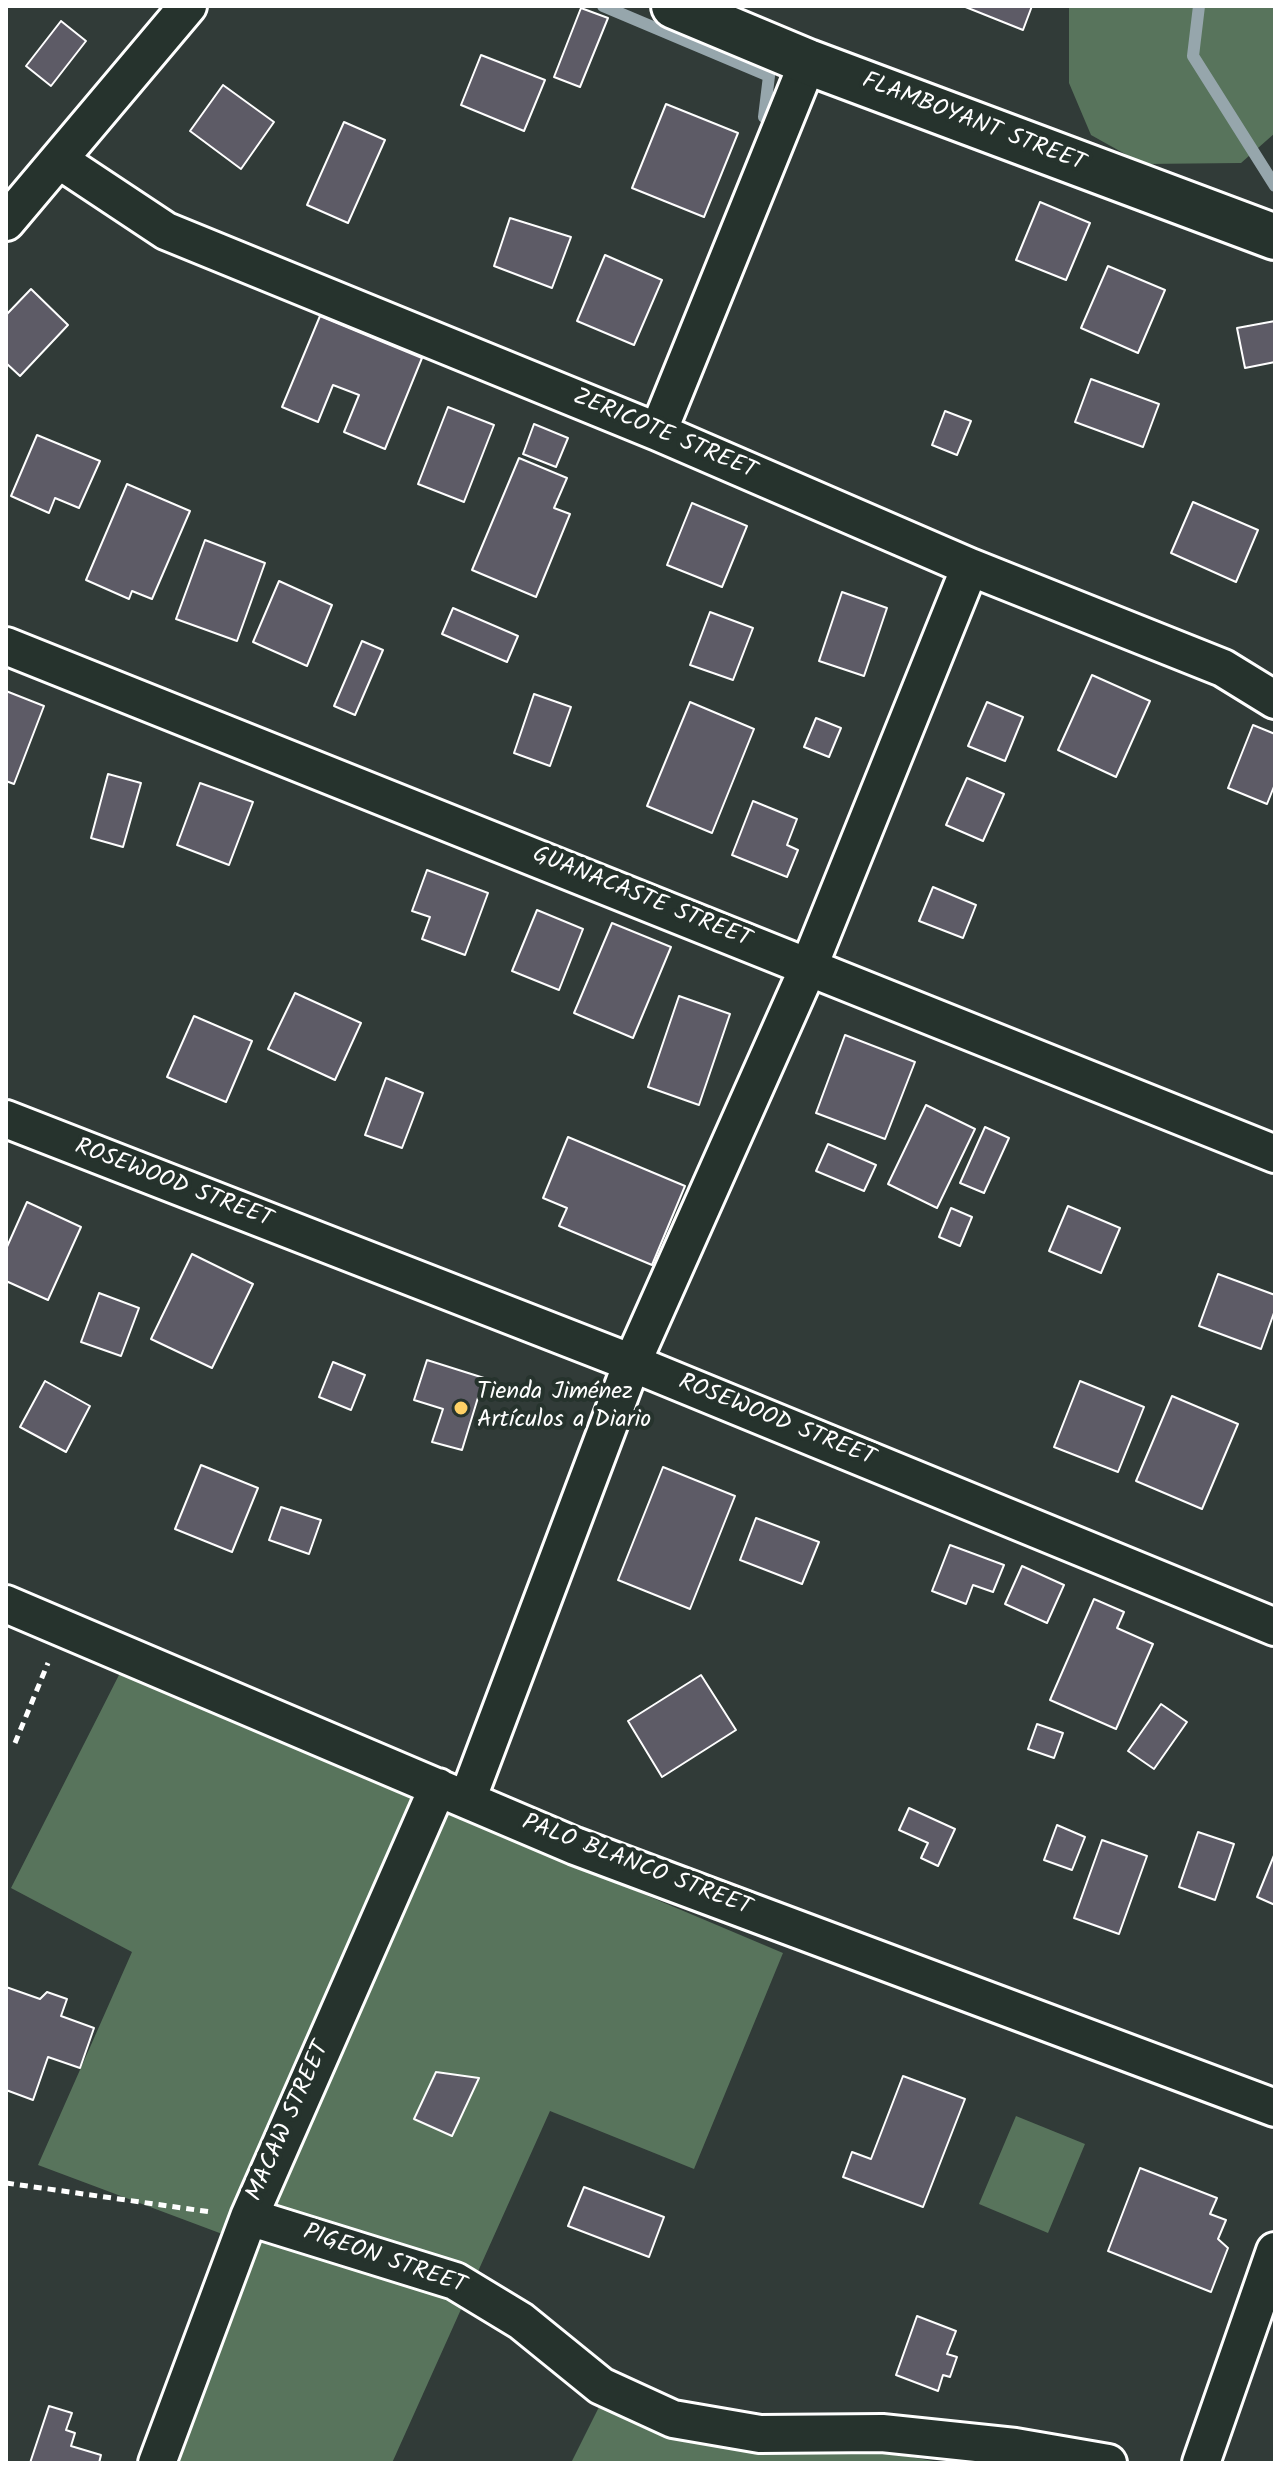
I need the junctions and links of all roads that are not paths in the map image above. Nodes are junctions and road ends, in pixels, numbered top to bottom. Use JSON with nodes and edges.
{"nodes":[{"id":1,"x":188,"y":6,"type":"edge"},
{"id":2,"x":674,"y":6,"type":"edge"},
{"id":3,"x":808,"y":62,"type":"junction"},
{"id":4,"x":59,"y":160,"type":"junction"},
{"id":5,"x":6,"y":222,"type":"edge"},
{"id":6,"x":1275,"y":237,"type":"edge"},
{"id":7,"x":658,"y":432,"type":"junction"},
{"id":8,"x":970,"y":567,"type":"junction"},
{"id":9,"x":6,"y":646,"type":"edge"},
{"id":10,"x":1275,"y":700,"type":"edge"},
{"id":11,"x":809,"y":966,"type":"junction"},
{"id":12,"x":6,"y":1119,"type":"edge"},
{"id":13,"x":1275,"y":1154,"type":"edge"},
{"id":14,"x":632,"y":1363,"type":"junction"},
{"id":15,"x":6,"y":1604,"type":"edge"},
{"id":16,"x":1275,"y":1627,"type":"edge"},
{"id":17,"x":453,"y":1794,"type":"junction"},
{"id":18,"x":1275,"y":2108,"type":"edge"},
{"id":19,"x":249,"y":2217,"type":"junction"},
{"id":20,"x":1275,"y":2251,"type":"edge"},
{"id":21,"x":157,"y":2463,"type":"edge"},
{"id":22,"x":1108,"y":2463,"type":"edge"},
{"id":23,"x":1201,"y":2463,"type":"edge"}],
"edges":[{"from":1,"to":4,"type":"street"},
{"from":2,"to":3,"type":"street","name":"FLAMBOYANT STREET"},
{"from":3,"to":6,"type":"street","name":"FLAMBOYANT STREET"},
{"from":3,"to":7,"type":"street"},
{"from":4,"to":5,"type":"street"},
{"from":4,"to":7,"type":"street","name":"ZERICOTE STREET"},
{"from":7,"to":8,"type":"street","name":"ZERICOTE STREET"},
{"from":8,"to":10,"type":"street","name":"ZERICOTE STREET"},
{"from":8,"to":11,"type":"street","name":"MACAW STREET"},
{"from":9,"to":11,"type":"street","name":"GUANACASTE STREET"},
{"from":11,"to":13,"type":"street","name":"GUANACASTE STREET"},
{"from":11,"to":14,"type":"street","name":"MACAW STREET"},
{"from":12,"to":14,"type":"street","name":"ROSEWOOD STREET"},
{"from":14,"to":16,"type":"street","name":"ROSEWOOD STREET"},
{"from":14,"to":17,"type":"street","name":"MACAW STREET"},
{"from":15,"to":17,"type":"street","name":"PALO BLANCO STREET"},
{"from":17,"to":18,"type":"street","name":"PALO BLANCO STREET"},
{"from":17,"to":19,"type":"street","name":"MACAW STREET"},
{"from":19,"to":21,"type":"street","name":"MACAW STREET"},
{"from":19,"to":22,"type":"street","name":"PIGEON STREET"},
{"from":20,"to":23,"type":"street"}]}
